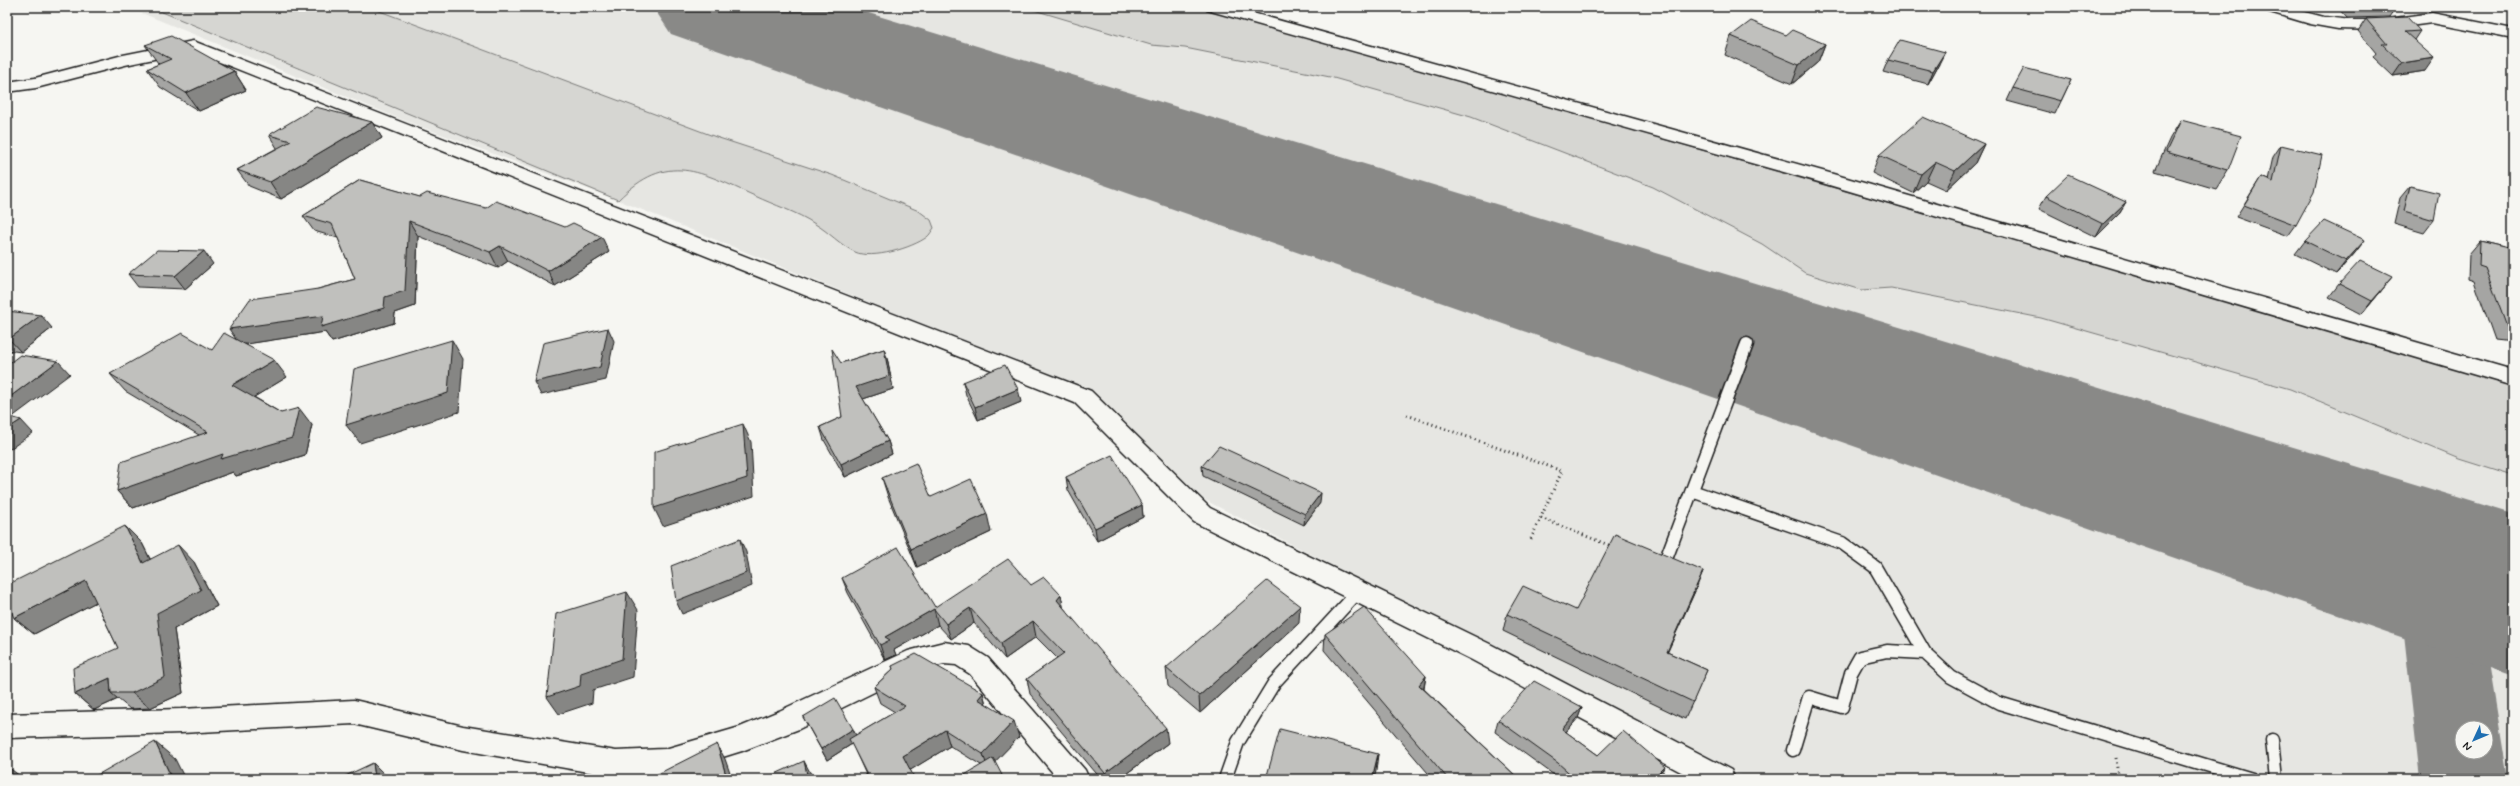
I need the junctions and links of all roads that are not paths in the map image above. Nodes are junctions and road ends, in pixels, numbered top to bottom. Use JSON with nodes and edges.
{"nodes":[{"id":1,"x":1213,"y":7,"type":"edge"},
{"id":2,"x":2269,"y":7,"type":"edge"},
{"id":3,"x":2513,"y":34,"type":"edge"},
{"id":4,"x":7,"y":87,"type":"edge"},
{"id":5,"x":1747,"y":344,"type":"dead end"},
{"id":6,"x":2513,"y":378,"type":"edge"},
{"id":7,"x":1692,"y":491,"type":"junction"},
{"id":8,"x":1663,"y":567,"type":"edge"},
{"id":9,"x":1358,"y":592,"type":"junction"},
{"id":10,"x":1925,"y":653,"type":"junction"},
{"id":11,"x":7,"y":726,"type":"edge"},
{"id":12,"x":2272,"y":740,"type":"dead end"},
{"id":13,"x":1793,"y":750,"type":"dead end"},
{"id":14,"x":1076,"y":779,"type":"edge"},
{"id":15,"x":1225,"y":779,"type":"edge"},
{"id":16,"x":1721,"y":779,"type":"edge"},
{"id":17,"x":2252,"y":779,"type":"edge"},
{"id":18,"x":2276,"y":779,"type":"edge"}],
"edges":[{"from":1,"to":6,"type":"street"},
{"from":2,"to":3,"type":"street"},
{"from":4,"to":9,"type":"street"},
{"from":5,"to":7,"type":"lane"},
{"from":7,"to":8,"type":"lane"},
{"from":7,"to":10,"type":"lane"},
{"from":9,"to":15,"type":"lane"},
{"from":9,"to":16,"type":"street"},
{"from":10,"to":13,"type":"lane"},
{"from":10,"to":17,"type":"lane"},
{"from":11,"to":14,"type":"street"},
{"from":12,"to":18,"type":"lane"}]}
